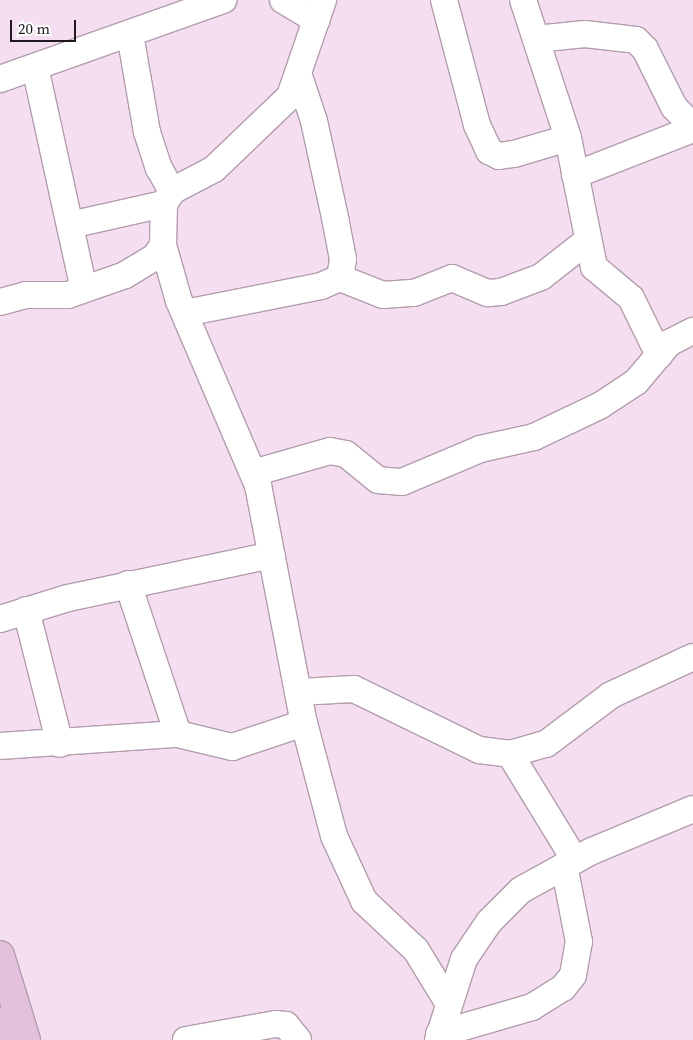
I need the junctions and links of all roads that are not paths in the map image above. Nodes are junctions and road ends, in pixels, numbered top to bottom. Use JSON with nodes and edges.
{"nodes":[{"id":1,"x":223,"y":0,"type":"edge"},
{"id":2,"x":282,"y":0,"type":"edge"},
{"id":3,"x":444,"y":0,"type":"edge"},
{"id":4,"x":523,"y":0,"type":"edge"},
{"id":5,"x":320,"y":10,"type":"edge"},
{"id":6,"x":130,"y":34,"type":"junction"},
{"id":7,"x":536,"y":39,"type":"junction"},
{"id":8,"x":35,"y":67,"type":"junction"},
{"id":9,"x":300,"y":78,"type":"junction"},
{"id":10,"x":0,"y":79,"type":"edge"},
{"id":11,"x":693,"y":128,"type":"edge"},
{"id":12,"x":568,"y":138,"type":"junction"},
{"id":13,"x":575,"y":175,"type":"junction"},
{"id":14,"x":168,"y":198,"type":"junction"},
{"id":15,"x":70,"y":225,"type":"junction"},
{"id":16,"x":587,"y":241,"type":"junction"},
{"id":17,"x":163,"y":245,"type":"junction"},
{"id":18,"x":340,"y":278,"type":"junction"},
{"id":19,"x":84,"y":289,"type":"junction"},
{"id":20,"x":0,"y":302,"type":"edge"},
{"id":21,"x":185,"y":314,"type":"junction"},
{"id":22,"x":693,"y":331,"type":"edge"},
{"id":23,"x":659,"y":355,"type":"junction"},
{"id":24,"x":254,"y":473,"type":"junction"},
{"id":25,"x":272,"y":554,"type":"junction"},
{"id":26,"x":128,"y":584,"type":"junction"},
{"id":27,"x":26,"y":610,"type":"junction"},
{"id":28,"x":0,"y":619,"type":"edge"},
{"id":29,"x":693,"y":657,"type":"edge"},
{"id":30,"x":298,"y":692,"type":"junction"},
{"id":31,"x":304,"y":723,"type":"junction"},
{"id":32,"x":178,"y":734,"type":"junction"},
{"id":33,"x":60,"y":744,"type":"junction"},
{"id":34,"x":0,"y":746,"type":"edge"},
{"id":35,"x":510,"y":754,"type":"junction"},
{"id":36,"x":693,"y":809,"type":"edge"},
{"id":37,"x":570,"y":862,"type":"junction"},
{"id":38,"x":0,"y":955,"type":"edge"},
{"id":39,"x":449,"y":1004,"type":"junction"},
{"id":40,"x":0,"y":1022,"type":"edge"},
{"id":41,"x":438,"y":1037,"type":"edge"},
{"id":42,"x":5,"y":1040,"type":"edge"},
{"id":43,"x":26,"y":1040,"type":"edge"},
{"id":44,"x":165,"y":1040,"type":"edge"},
{"id":45,"x":186,"y":1040,"type":"edge"},
{"id":46,"x":298,"y":1040,"type":"edge"}],
"edges":[{"from":1,"to":6,"type":"street"},
{"from":2,"to":5,"type":"street"},
{"from":3,"to":12,"type":"street"},
{"from":4,"to":7,"type":"street"},
{"from":5,"to":9,"type":"street"},
{"from":6,"to":8,"type":"street"},
{"from":6,"to":14,"type":"street"},
{"from":7,"to":11,"type":"street"},
{"from":7,"to":12,"type":"street"},
{"from":8,"to":10,"type":"street"},
{"from":8,"to":15,"type":"street"},
{"from":9,"to":14,"type":"street"},
{"from":9,"to":18,"type":"street"},
{"from":11,"to":13,"type":"street"},
{"from":12,"to":13,"type":"street"},
{"from":13,"to":16,"type":"street"},
{"from":14,"to":15,"type":"street"},
{"from":14,"to":17,"type":"street"},
{"from":15,"to":19,"type":"street"},
{"from":16,"to":18,"type":"street"},
{"from":16,"to":23,"type":"street"},
{"from":17,"to":19,"type":"street"},
{"from":17,"to":21,"type":"street"},
{"from":18,"to":21,"type":"street"},
{"from":19,"to":20,"type":"street"},
{"from":21,"to":24,"type":"street"},
{"from":22,"to":23,"type":"street"},
{"from":23,"to":24,"type":"street"},
{"from":24,"to":25,"type":"street"},
{"from":25,"to":26,"type":"street"},
{"from":25,"to":30,"type":"street"},
{"from":26,"to":27,"type":"street"},
{"from":26,"to":32,"type":"street"},
{"from":27,"to":28,"type":"street"},
{"from":27,"to":33,"type":"street"},
{"from":29,"to":35,"type":"street"},
{"from":30,"to":31,"type":"street"},
{"from":30,"to":35,"type":"street"},
{"from":31,"to":32,"type":"street"},
{"from":31,"to":39,"type":"street"},
{"from":32,"to":33,"type":"street"},
{"from":33,"to":34,"type":"street"},
{"from":35,"to":37,"type":"street"},
{"from":36,"to":37,"type":"street"},
{"from":37,"to":39,"type":"street"},
{"from":37,"to":41,"type":"street"},
{"from":38,"to":43,"type":"main road"},
{"from":39,"to":41,"type":"street"},
{"from":40,"to":42,"type":"main road"},
{"from":44,"to":45,"type":"street"},
{"from":45,"to":46,"type":"street"}]}
